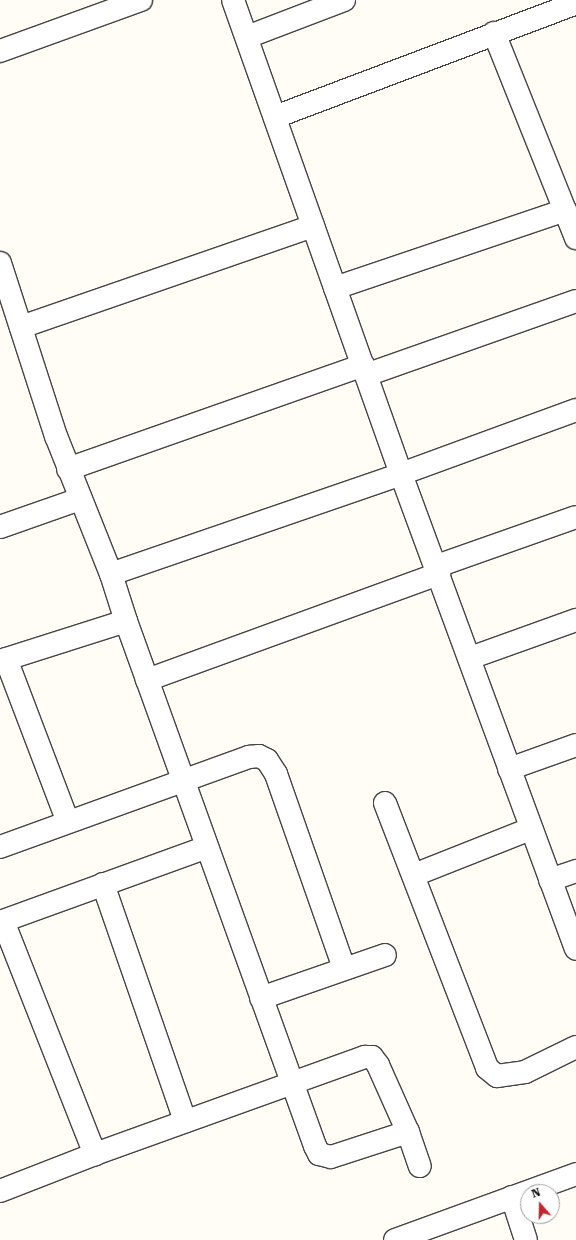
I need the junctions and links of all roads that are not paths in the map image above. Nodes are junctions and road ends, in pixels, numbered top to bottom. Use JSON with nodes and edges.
{"nodes":[{"id":1,"x":141,"y":0,"type":"edge"},
{"id":2,"x":234,"y":0,"type":"edge"},
{"id":3,"x":344,"y":0,"type":"edge"},
{"id":4,"x":576,"y":3,"type":"edge"},
{"id":5,"x":494,"y":33,"type":"junction"},
{"id":6,"x":247,"y":37,"type":"junction"},
{"id":7,"x":0,"y":51,"type":"edge"},
{"id":8,"x":275,"y":117,"type":"junction"},
{"id":9,"x":565,"y":210,"type":"junction"},
{"id":10,"x":313,"y":226,"type":"junction"},
{"id":11,"x":576,"y":238,"type":"edge"},
{"id":12,"x":0,"y":262,"type":"edge"},
{"id":13,"x":335,"y":288,"type":"junction"},
{"id":14,"x":576,"y":301,"type":"edge"},
{"id":15,"x":21,"y":327,"type":"junction"},
{"id":16,"x":364,"y":370,"type":"junction"},
{"id":17,"x":576,"y":410,"type":"edge"},
{"id":18,"x":68,"y":470,"type":"junction"},
{"id":19,"x":401,"y":474,"type":"junction"},
{"id":20,"x":80,"y":499,"type":"junction"},
{"id":21,"x":576,"y":517,"type":"edge"},
{"id":22,"x":0,"y":527,"type":"edge"},
{"id":23,"x":438,"y":570,"type":"junction"},
{"id":24,"x":111,"y":574,"type":"junction"},
{"id":25,"x":576,"y":620,"type":"edge"},
{"id":26,"x":126,"y":621,"type":"junction"},
{"id":27,"x":470,"y":658,"type":"junction"},
{"id":28,"x":3,"y":660,"type":"edge"},
{"id":29,"x":147,"y":680,"type":"junction"},
{"id":30,"x":576,"y":745,"type":"edge"},
{"id":31,"x":509,"y":769,"type":"junction"},
{"id":32,"x":183,"y":781,"type":"junction"},
{"id":33,"x":385,"y":803,"type":"dead end"},
{"id":34,"x":68,"y":822,"type":"junction"},
{"id":35,"x":530,"y":829,"type":"junction"},
{"id":36,"x":0,"y":847,"type":"edge"},
{"id":37,"x":207,"y":847,"type":"junction"},
{"id":38,"x":576,"y":870,"type":"edge"},
{"id":39,"x":414,"y":876,"type":"junction"},
{"id":40,"x":550,"y":880,"type":"junction"},
{"id":41,"x":103,"y":884,"type":"junction"},
{"id":42,"x":2,"y":921,"type":"edge"},
{"id":43,"x":576,"y":949,"type":"edge"},
{"id":44,"x":385,"y":955,"type":"dead end"},
{"id":45,"x":344,"y":968,"type":"junction"},
{"id":46,"x":261,"y":998,"type":"junction"},
{"id":47,"x":576,"y":1048,"type":"edge"},
{"id":48,"x":292,"y":1082,"type":"junction"},
{"id":49,"x":185,"y":1121,"type":"junction"},
{"id":50,"x":408,"y":1132,"type":"junction"},
{"id":51,"x":95,"y":1154,"type":"junction"},
{"id":52,"x":420,"y":1166,"type":"dead end"},
{"id":53,"x":576,"y":1174,"type":"edge"},
{"id":54,"x":0,"y":1191,"type":"edge"},
{"id":55,"x":512,"y":1197,"type":"junction"},
{"id":56,"x":395,"y":1240,"type":"edge"},
{"id":57,"x":526,"y":1240,"type":"edge"}],
"edges":[{"from":1,"to":7,"type":"street"},
{"from":2,"to":6,"type":"street"},
{"from":3,"to":6,"type":"street"},
{"from":4,"to":5,"type":"street"},
{"from":5,"to":8,"type":"street"},
{"from":5,"to":9,"type":"street"},
{"from":6,"to":8,"type":"street"},
{"from":8,"to":10,"type":"street"},
{"from":9,"to":11,"type":"street"},
{"from":9,"to":13,"type":"street"},
{"from":10,"to":13,"type":"street"},
{"from":10,"to":15,"type":"street"},
{"from":12,"to":15,"type":"street"},
{"from":13,"to":16,"type":"street"},
{"from":14,"to":16,"type":"street"},
{"from":15,"to":18,"type":"street"},
{"from":16,"to":18,"type":"street"},
{"from":16,"to":19,"type":"street"},
{"from":17,"to":19,"type":"street"},
{"from":18,"to":20,"type":"street"},
{"from":19,"to":23,"type":"street"},
{"from":19,"to":24,"type":"street"},
{"from":20,"to":22,"type":"street"},
{"from":20,"to":24,"type":"street"},
{"from":21,"to":23,"type":"street"},
{"from":23,"to":27,"type":"street"},
{"from":23,"to":29,"type":"street"},
{"from":24,"to":26,"type":"street"},
{"from":25,"to":27,"type":"street"},
{"from":26,"to":28,"type":"street"},
{"from":26,"to":29,"type":"street"},
{"from":27,"to":31,"type":"street"},
{"from":28,"to":34,"type":"street"},
{"from":29,"to":32,"type":"street"},
{"from":30,"to":31,"type":"street"},
{"from":31,"to":35,"type":"street"},
{"from":32,"to":34,"type":"street"},
{"from":32,"to":37,"type":"street"},
{"from":32,"to":45,"type":"street"},
{"from":33,"to":39,"type":"street"},
{"from":34,"to":36,"type":"street"},
{"from":35,"to":39,"type":"street"},
{"from":35,"to":40,"type":"street"},
{"from":37,"to":41,"type":"street"},
{"from":37,"to":46,"type":"street"},
{"from":38,"to":40,"type":"street"},
{"from":39,"to":47,"type":"street"},
{"from":40,"to":43,"type":"street"},
{"from":41,"to":42,"type":"street"},
{"from":41,"to":49,"type":"street"},
{"from":42,"to":51,"type":"street"},
{"from":44,"to":45,"type":"street"},
{"from":45,"to":46,"type":"street"},
{"from":46,"to":48,"type":"street"},
{"from":48,"to":49,"type":"street"},
{"from":48,"to":50,"type":"street"},
{"from":48,"to":50,"type":"street"},
{"from":49,"to":51,"type":"street"},
{"from":50,"to":52,"type":"street"},
{"from":51,"to":54,"type":"street"},
{"from":53,"to":55,"type":"street"},
{"from":55,"to":56,"type":"street"},
{"from":55,"to":57,"type":"street"}]}
